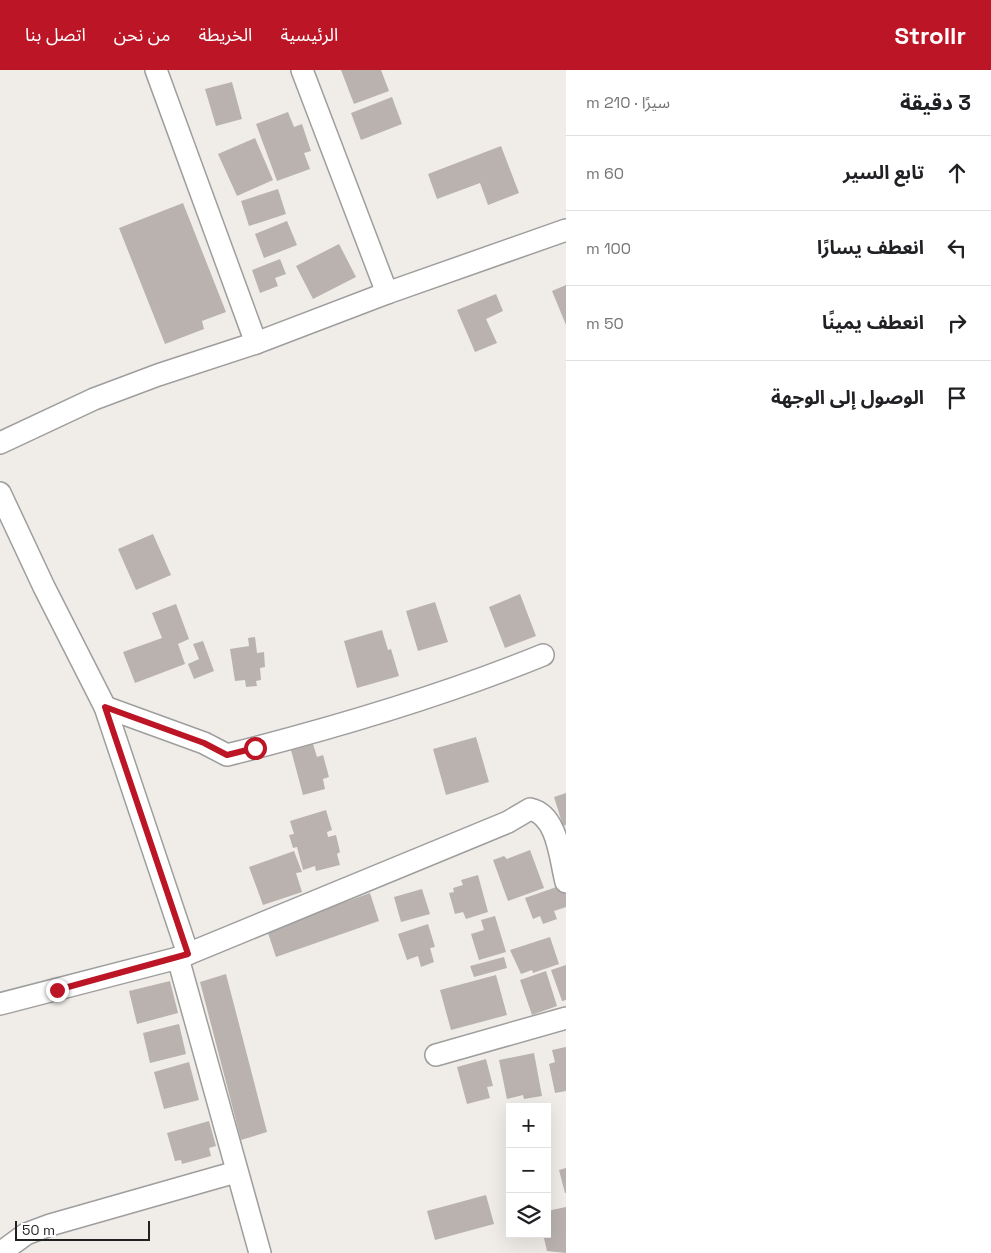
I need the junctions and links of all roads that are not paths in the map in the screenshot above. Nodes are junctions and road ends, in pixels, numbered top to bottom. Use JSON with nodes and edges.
{"nodes":[{"id":1,"x":156,"y":70,"type":"edge"},
{"id":2,"x":302,"y":70,"type":"edge"},
{"id":3,"x":566,"y":230,"type":"edge"},
{"id":4,"x":387,"y":293,"type":"junction"},
{"id":5,"x":256,"y":344,"type":"junction"},
{"id":6,"x":0,"y":443,"type":"edge"},
{"id":7,"x":0,"y":493,"type":"edge"},
{"id":8,"x":543,"y":655,"type":"dead end"},
{"id":9,"x":105,"y":707,"type":"junction"},
{"id":10,"x":566,"y":882,"type":"edge"},
{"id":11,"x":183,"y":956,"type":"junction"},
{"id":12,"x":0,"y":1004,"type":"edge"},
{"id":13,"x":566,"y":1018,"type":"edge"},
{"id":14,"x":436,"y":1055,"type":"dead end"},
{"id":15,"x":236,"y":1172,"type":"junction"},
{"id":16,"x":0,"y":1253,"type":"edge"},
{"id":17,"x":260,"y":1253,"type":"edge"}],
"edges":[{"from":1,"to":5,"type":"street"},
{"from":2,"to":4,"type":"street"},
{"from":3,"to":4,"type":"street"},
{"from":4,"to":5,"type":"street"},
{"from":5,"to":6,"type":"street"},
{"from":7,"to":9,"type":"street"},
{"from":8,"to":9,"type":"street"},
{"from":9,"to":11,"type":"street"},
{"from":10,"to":11,"type":"street"},
{"from":11,"to":12,"type":"street"},
{"from":11,"to":15,"type":"street"},
{"from":13,"to":14,"type":"street"},
{"from":15,"to":16,"type":"street"},
{"from":15,"to":17,"type":"street"}]}
